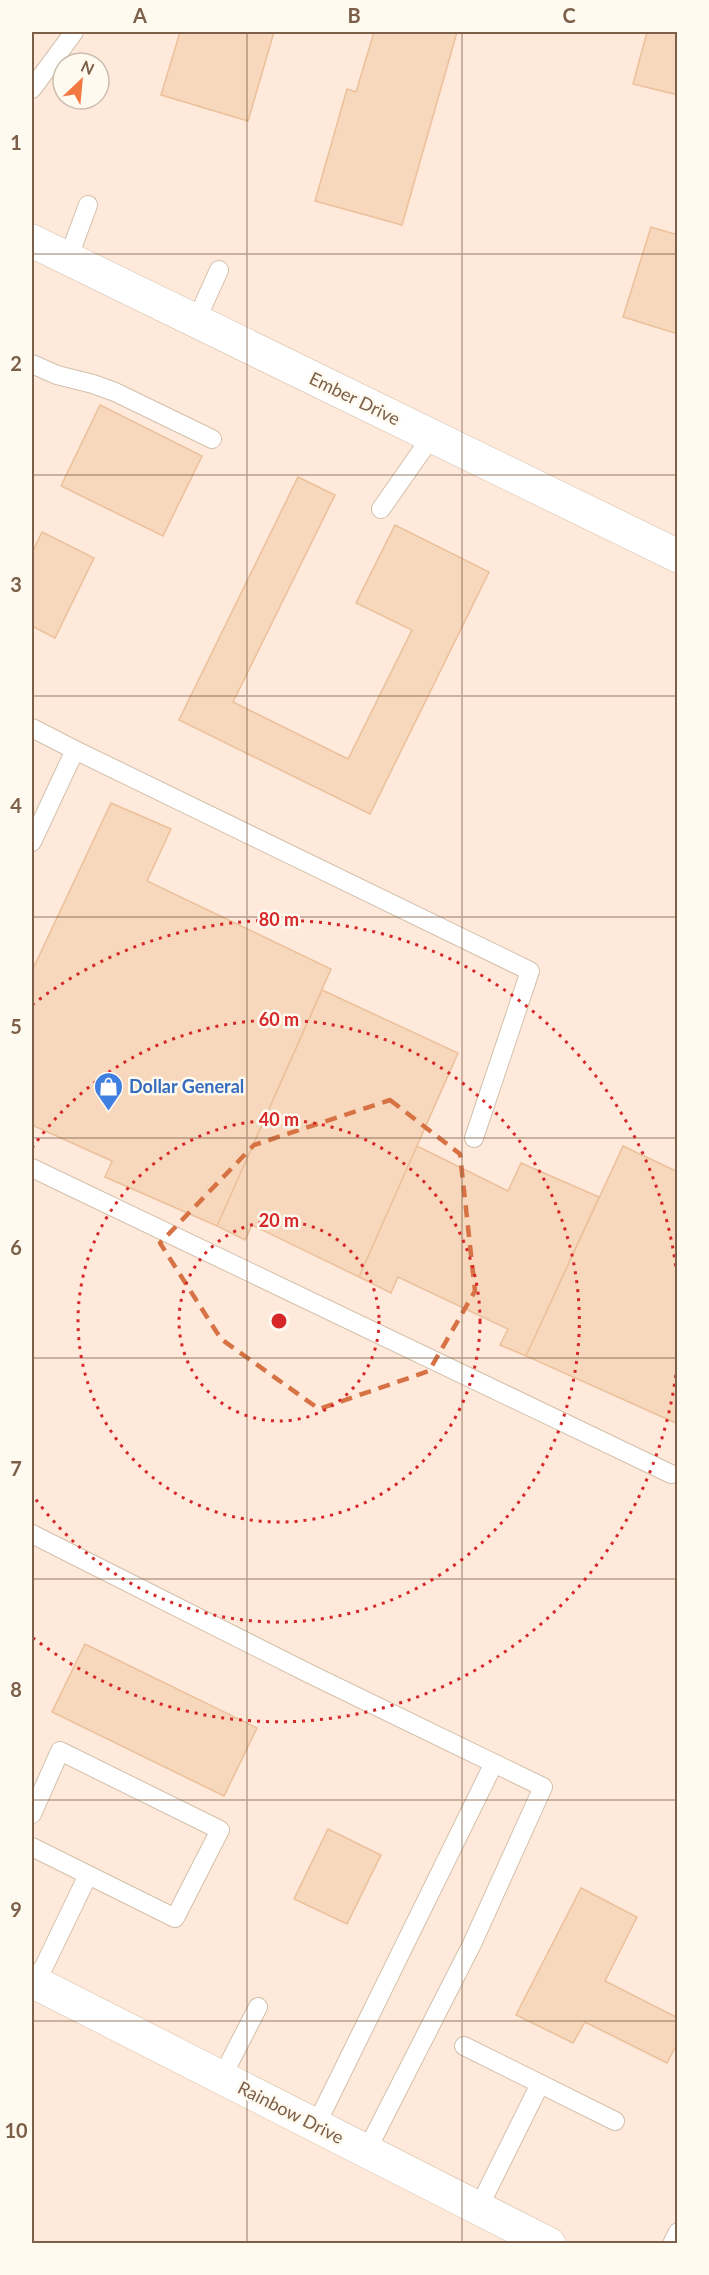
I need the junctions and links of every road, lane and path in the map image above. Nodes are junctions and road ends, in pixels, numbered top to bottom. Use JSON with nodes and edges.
{"nodes":[{"id":1,"x":74,"y":32,"type":"edge"},
{"id":2,"x":32,"y":89,"type":"edge"},
{"id":3,"x":88,"y":205,"type":"dead end"},
{"id":4,"x":32,"y":242,"type":"edge"},
{"id":5,"x":68,"y":259,"type":"junction"},
{"id":6,"x":219,"y":270,"type":"dead end"},
{"id":7,"x":196,"y":321,"type":"junction"},
{"id":8,"x":32,"y":364,"type":"edge"},
{"id":9,"x":432,"y":436,"type":"junction"},
{"id":10,"x":212,"y":439,"type":"dead end"},
{"id":11,"x":381,"y":509,"type":"dead end"},
{"id":12,"x":678,"y":556,"type":"edge"},
{"id":13,"x":32,"y":728,"type":"edge"},
{"id":14,"x":75,"y":750,"type":"junction"},
{"id":15,"x":32,"y":842,"type":"edge"},
{"id":16,"x":474,"y":1138,"type":"dead end"},
{"id":17,"x":32,"y":1168,"type":"edge"},
{"id":18,"x":670,"y":1474,"type":"dead end"},
{"id":19,"x":32,"y":1534,"type":"edge"},
{"id":20,"x":494,"y":1762,"type":"junction"},
{"id":21,"x":32,"y":1814,"type":"edge"},
{"id":22,"x":32,"y":1847,"type":"edge"},
{"id":23,"x":88,"y":1875,"type":"junction"},
{"id":24,"x":34,"y":1982,"type":"edge"},
{"id":25,"x":258,"y":2007,"type":"dead end"},
{"id":26,"x":464,"y":2046,"type":"dead end"},
{"id":27,"x":222,"y":2077,"type":"junction"},
{"id":28,"x":540,"y":2084,"type":"junction"},
{"id":29,"x":615,"y":2121,"type":"dead end"},
{"id":30,"x":316,"y":2125,"type":"junction"},
{"id":31,"x":367,"y":2150,"type":"junction"},
{"id":32,"x":479,"y":2207,"type":"junction"},
{"id":33,"x":678,"y":2232,"type":"edge"},
{"id":34,"x":549,"y":2244,"type":"edge"},
{"id":35,"x":672,"y":2244,"type":"edge"}],
"edges":[{"from":1,"to":2,"type":"lane"},
{"from":3,"to":5,"type":"lane"},
{"from":4,"to":5,"type":"street","name":"Ember Drive"},
{"from":5,"to":7,"type":"street","name":"Ember Drive"},
{"from":6,"to":7,"type":"lane"},
{"from":7,"to":9,"type":"street","name":"Ember Drive"},
{"from":8,"to":10,"type":"lane"},
{"from":9,"to":11,"type":"lane"},
{"from":9,"to":12,"type":"street","name":"Ember Drive"},
{"from":13,"to":14,"type":"lane"},
{"from":14,"to":15,"type":"lane"},
{"from":14,"to":16,"type":"lane"},
{"from":17,"to":18,"type":"lane"},
{"from":19,"to":20,"type":"lane"},
{"from":20,"to":30,"type":"lane"},
{"from":20,"to":31,"type":"lane"},
{"from":21,"to":23,"type":"lane"},
{"from":22,"to":23,"type":"lane"},
{"from":23,"to":24,"type":"lane"},
{"from":24,"to":27,"type":"street","name":"Rainbow Drive"},
{"from":25,"to":27,"type":"lane"},
{"from":26,"to":28,"type":"lane"},
{"from":27,"to":30,"type":"street","name":"Rainbow Drive"},
{"from":28,"to":29,"type":"lane"},
{"from":28,"to":32,"type":"lane"},
{"from":30,"to":31,"type":"street","name":"Rainbow Drive"},
{"from":31,"to":32,"type":"street","name":"Rainbow Drive"},
{"from":32,"to":34,"type":"street","name":"Rainbow Drive"},
{"from":33,"to":35,"type":"lane"}]}
